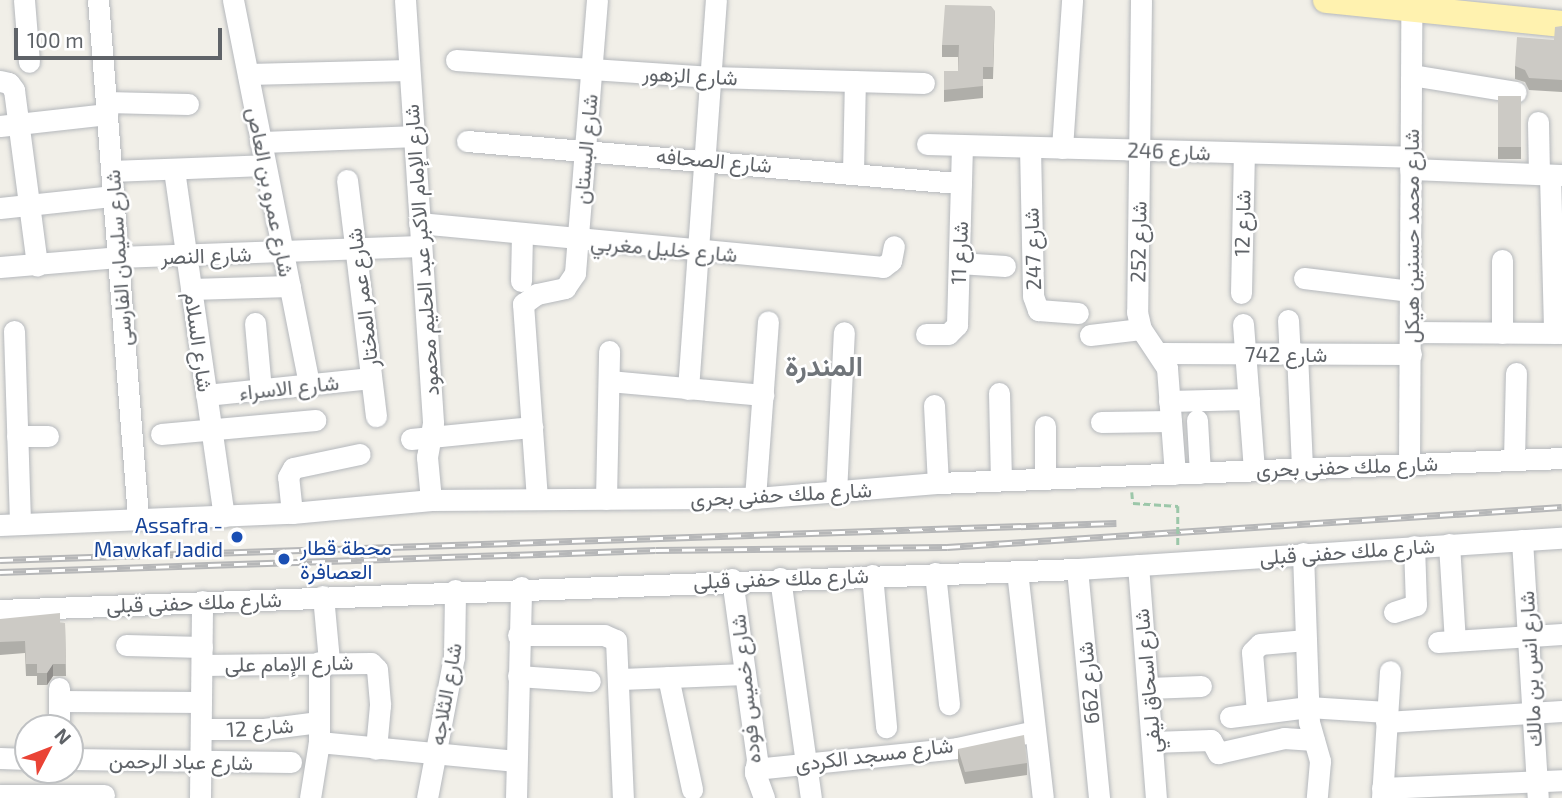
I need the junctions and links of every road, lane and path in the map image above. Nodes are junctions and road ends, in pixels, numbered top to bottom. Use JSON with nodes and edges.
{"nodes":[{"id":1,"x":24,"y":0,"type":"edge"},
{"id":2,"x":98,"y":0,"type":"edge"},
{"id":3,"x":233,"y":0,"type":"edge"},
{"id":4,"x":405,"y":0,"type":"edge"},
{"id":5,"x":597,"y":0,"type":"edge"},
{"id":6,"x":716,"y":0,"type":"edge"},
{"id":7,"x":1072,"y":0,"type":"edge"},
{"id":8,"x":1141,"y":0,"type":"edge"},
{"id":9,"x":1325,"y":0,"type":"edge"},
{"id":10,"x":1411,"y":8,"type":"junction"},
{"id":11,"x":1562,"y":24,"type":"edge"},
{"id":12,"x":456,"y":60,"type":"dead end"},
{"id":13,"x":29,"y":62,"type":"dead end"},
{"id":14,"x":409,"y":70,"type":"junction"},
{"id":15,"x":592,"y":70,"type":"junction"},
{"id":16,"x":248,"y":74,"type":"junction"},
{"id":17,"x":1412,"y":75,"type":"junction"},
{"id":18,"x":711,"y":77,"type":"junction"},
{"id":19,"x":0,"y":80,"type":"edge"},
{"id":20,"x":855,"y":81,"type":"junction"},
{"id":21,"x":924,"y":83,"type":"dead end"},
{"id":22,"x":1516,"y":92,"type":"dead end"},
{"id":23,"x":188,"y":104,"type":"dead end"},
{"id":24,"x":106,"y":108,"type":"junction"},
{"id":25,"x":1538,"y":122,"type":"dead end"},
{"id":26,"x":9,"y":125,"type":"edge"},
{"id":27,"x":413,"y":136,"type":"junction"},
{"id":28,"x":467,"y":141,"type":"dead end"},
{"id":29,"x":260,"y":142,"type":"junction"},
{"id":30,"x":927,"y":144,"type":"dead end"},
{"id":31,"x":962,"y":145,"type":"junction"},
{"id":32,"x":1030,"y":147,"type":"junction"},
{"id":33,"x":1062,"y":148,"type":"junction"},
{"id":34,"x":585,"y":149,"type":"junction"},
{"id":35,"x":1139,"y":150,"type":"junction"},
{"id":36,"x":1244,"y":154,"type":"junction"},
{"id":37,"x":705,"y":159,"type":"junction"},
{"id":38,"x":1410,"y":163,"type":"junction"},
{"id":39,"x":264,"y":165,"type":"junction"},
{"id":40,"x":174,"y":170,"type":"junction"},
{"id":41,"x":111,"y":171,"type":"junction"},
{"id":42,"x":853,"y":173,"type":"junction"},
{"id":43,"x":1550,"y":175,"type":"edge"},
{"id":44,"x":347,"y":180,"type":"dead end"},
{"id":45,"x":961,"y":183,"type":"junction"},
{"id":46,"x":113,"y":196,"type":"junction"},
{"id":47,"x":30,"y":206,"type":"junction"},
{"id":48,"x":0,"y":208,"type":"edge"},
{"id":49,"x":419,"y":223,"type":"junction"},
{"id":50,"x":522,"y":234,"type":"junction"},
{"id":51,"x":578,"y":240,"type":"junction"},
{"id":52,"x":420,"y":246,"type":"junction"},
{"id":53,"x":894,"y":246,"type":"dead end"},
{"id":54,"x":357,"y":249,"type":"junction"},
{"id":55,"x":698,"y":252,"type":"junction"},
{"id":56,"x":283,"y":253,"type":"junction"},
{"id":57,"x":118,"y":257,"type":"junction"},
{"id":58,"x":187,"y":257,"type":"junction"},
{"id":59,"x":1502,"y":260,"type":"dead end"},
{"id":60,"x":959,"y":263,"type":"junction"},
{"id":61,"x":37,"y":265,"type":"junction"},
{"id":62,"x":1005,"y":266,"type":"dead end"},
{"id":63,"x":0,"y":267,"type":"edge"},
{"id":64,"x":1304,"y":278,"type":"dead end"},
{"id":65,"x":521,"y":281,"type":"dead end"},
{"id":66,"x":289,"y":286,"type":"junction"},
{"id":67,"x":191,"y":289,"type":"junction"},
{"id":68,"x":1410,"y":291,"type":"junction"},
{"id":69,"x":1241,"y":293,"type":"dead end"},
{"id":70,"x":1078,"y":313,"type":"dead end"},
{"id":71,"x":1288,"y":320,"type":"dead end"},
{"id":72,"x":768,"y":321,"type":"dead end"},
{"id":73,"x":255,"y":323,"type":"dead end"},
{"id":74,"x":1243,"y":324,"type":"dead end"},
{"id":75,"x":1141,"y":330,"type":"junction"},
{"id":76,"x":14,"y":331,"type":"dead end"},
{"id":77,"x":844,"y":332,"type":"dead end"},
{"id":78,"x":1409,"y":332,"type":"junction"},
{"id":79,"x":1502,"y":333,"type":"junction"},
{"id":80,"x":1558,"y":333,"type":"edge"},
{"id":81,"x":926,"y":334,"type":"dead end"},
{"id":82,"x":1090,"y":335,"type":"dead end"},
{"id":83,"x":609,"y":351,"type":"dead end"},
{"id":84,"x":1160,"y":353,"type":"junction"},
{"id":85,"x":1294,"y":353,"type":"junction"},
{"id":86,"x":1246,"y":354,"type":"junction"},
{"id":87,"x":1411,"y":354,"type":"junction"},
{"id":88,"x":7,"y":372,"type":"edge"},
{"id":89,"x":1516,"y":373,"type":"dead end"},
{"id":90,"x":371,"y":378,"type":"junction"},
{"id":91,"x":608,"y":381,"type":"junction"},
{"id":92,"x":309,"y":384,"type":"junction"},
{"id":93,"x":688,"y":388,"type":"junction"},
{"id":94,"x":261,"y":390,"type":"junction"},
{"id":95,"x":999,"y":393,"type":"dead end"},
{"id":96,"x":206,"y":395,"type":"junction"},
{"id":97,"x":763,"y":395,"type":"junction"},
{"id":98,"x":1249,"y":399,"type":"junction"},
{"id":99,"x":934,"y":405,"type":"dead end"},
{"id":100,"x":8,"y":410,"type":"edge"},
{"id":101,"x":1170,"y":411,"type":"junction"},
{"id":102,"x":376,"y":416,"type":"dead end"},
{"id":103,"x":316,"y":420,"type":"dead end"},
{"id":104,"x":1197,"y":421,"type":"dead end"},
{"id":105,"x":1101,"y":422,"type":"dead end"},
{"id":106,"x":1045,"y":426,"type":"dead end"},
{"id":107,"x":532,"y":427,"type":"junction"},
{"id":108,"x":211,"y":430,"type":"junction"},
{"id":109,"x":161,"y":434,"type":"dead end"},
{"id":110,"x":17,"y":436,"type":"junction"},
{"id":111,"x":48,"y":436,"type":"dead end"},
{"id":112,"x":421,"y":438,"type":"junction"},
{"id":113,"x":360,"y":454,"type":"dead end"},
{"id":114,"x":1562,"y":458,"type":"edge"},
{"id":115,"x":1514,"y":460,"type":"junction"},
{"id":116,"x":1409,"y":464,"type":"junction"},
{"id":117,"x":1302,"y":468,"type":"junction"},
{"id":118,"x":1254,"y":470,"type":"junction"},
{"id":119,"x":1200,"y":473,"type":"junction"},
{"id":120,"x":1175,"y":474,"type":"junction"},
{"id":121,"x":1045,"y":478,"type":"junction"},
{"id":122,"x":1001,"y":480,"type":"junction"},
{"id":123,"x":938,"y":483,"type":"junction"},
{"id":124,"x":835,"y":494,"type":"junction"},
{"id":125,"x":755,"y":498,"type":"junction"},
{"id":126,"x":537,"y":499,"type":"junction"},
{"id":127,"x":606,"y":499,"type":"junction"},
{"id":128,"x":432,"y":500,"type":"junction"},
{"id":129,"x":1133,"y":503,"type":"dead end"},
{"id":130,"x":292,"y":513,"type":"junction"},
{"id":131,"x":224,"y":516,"type":"junction"},
{"id":132,"x":138,"y":517,"type":"junction"},
{"id":133,"x":10,"y":525,"type":"edge"},
{"id":134,"x":1562,"y":538,"type":"edge"},
{"id":135,"x":1522,"y":540,"type":"junction"},
{"id":136,"x":1449,"y":544,"type":"junction"},
{"id":137,"x":1178,"y":545,"type":"dead end"},
{"id":138,"x":1414,"y":547,"type":"junction"},
{"id":139,"x":1303,"y":553,"type":"junction"},
{"id":140,"x":1138,"y":565,"type":"junction"},
{"id":141,"x":1077,"y":569,"type":"junction"},
{"id":142,"x":1017,"y":570,"type":"junction"},
{"id":143,"x":935,"y":573,"type":"junction"},
{"id":144,"x":872,"y":575,"type":"junction"},
{"id":145,"x":780,"y":578,"type":"junction"},
{"id":146,"x":732,"y":579,"type":"junction"},
{"id":147,"x":521,"y":587,"type":"junction"},
{"id":148,"x":455,"y":590,"type":"junction"},
{"id":149,"x":323,"y":596,"type":"junction"},
{"id":150,"x":202,"y":601,"type":"junction"},
{"id":151,"x":0,"y":610,"type":"edge"},
{"id":152,"x":1394,"y":612,"type":"dead end"},
{"id":153,"x":1562,"y":634,"type":"edge"},
{"id":154,"x":519,"y":635,"type":"junction"},
{"id":155,"x":1528,"y":636,"type":"junction"},
{"id":156,"x":1306,"y":640,"type":"junction"},
{"id":157,"x":126,"y":645,"type":"dead end"},
{"id":158,"x":202,"y":656,"type":"junction"},
{"id":159,"x":324,"y":662,"type":"junction"},
{"id":160,"x":1390,"y":671,"type":"dead end"},
{"id":161,"x":745,"y":674,"type":"junction"},
{"id":162,"x":518,"y":677,"type":"junction"},
{"id":163,"x":668,"y":677,"type":"junction"},
{"id":164,"x":621,"y":679,"type":"junction"},
{"id":165,"x":590,"y":681,"type":"dead end"},
{"id":166,"x":1201,"y":686,"type":"dead end"},
{"id":167,"x":1148,"y":688,"type":"junction"},
{"id":168,"x":201,"y":702,"type":"junction"},
{"id":169,"x":949,"y":704,"type":"dead end"},
{"id":170,"x":1308,"y":707,"type":"junction"},
{"id":171,"x":1562,"y":711,"type":"edge"},
{"id":172,"x":1257,"y":712,"type":"junction"},
{"id":173,"x":1533,"y":713,"type":"junction"},
{"id":174,"x":59,"y":714,"type":"edge"},
{"id":175,"x":1230,"y":717,"type":"dead end"},
{"id":176,"x":1387,"y":717,"type":"junction"},
{"id":177,"x":886,"y":727,"type":"dead end"},
{"id":178,"x":201,"y":729,"type":"junction"},
{"id":179,"x":1035,"y":731,"type":"junction"},
{"id":180,"x":319,"y":732,"type":"junction"},
{"id":181,"x":1314,"y":740,"type":"junction"},
{"id":182,"x":1152,"y":742,"type":"junction"},
{"id":183,"x":376,"y":749,"type":"junction"},
{"id":184,"x":434,"y":753,"type":"junction"},
{"id":185,"x":84,"y":759,"type":"edge"},
{"id":186,"x":200,"y":761,"type":"junction"},
{"id":187,"x":516,"y":761,"type":"junction"},
{"id":188,"x":291,"y":762,"type":"dead end"},
{"id":189,"x":807,"y":762,"type":"junction"},
{"id":190,"x":755,"y":769,"type":"junction"},
{"id":191,"x":1562,"y":780,"type":"edge"},
{"id":192,"x":692,"y":789,"type":"dead end"},
{"id":193,"x":1538,"y":789,"type":"edge"},
{"id":194,"x":1382,"y":793,"type":"edge"},
{"id":195,"x":0,"y":795,"type":"edge"},
{"id":196,"x":104,"y":795,"type":"dead end"},
{"id":197,"x":42,"y":796,"type":"edge"},
{"id":198,"x":200,"y":798,"type":"edge"},
{"id":199,"x":310,"y":798,"type":"edge"},
{"id":200,"x":427,"y":798,"type":"edge"},
{"id":201,"x":516,"y":798,"type":"edge"},
{"id":202,"x":623,"y":798,"type":"edge"},
{"id":203,"x":764,"y":798,"type":"edge"},
{"id":204,"x":811,"y":798,"type":"edge"},
{"id":205,"x":1042,"y":798,"type":"edge"},
{"id":206,"x":1099,"y":798,"type":"edge"},
{"id":207,"x":1156,"y":798,"type":"edge"},
{"id":208,"x":1317,"y":798,"type":"edge"}],
"edges":[{"from":1,"to":13,"type":"street"},
{"from":2,"to":24,"type":"street","name":"شارع سليمان الفارسى"},
{"from":3,"to":16,"type":"street","name":"شارع عمرو بن العاص"},
{"from":4,"to":14,"type":"street","name":"شارع الإمام الاكبر عبد الحليم محمود"},
{"from":5,"to":15,"type":"street","name":"شارع البستان"},
{"from":6,"to":18,"type":"street"},
{"from":7,"to":33,"type":"street"},
{"from":8,"to":35,"type":"street","name":"شارع 252"},
{"from":9,"to":10,"type":"main road"},
{"from":10,"to":11,"type":"main road"},
{"from":10,"to":17,"type":"street","name":"شارع محمد حسنين هيكل"},
{"from":12,"to":15,"type":"street","name":"شارع الزهور"},
{"from":14,"to":16,"type":"street"},
{"from":14,"to":27,"type":"street","name":"شارع الإمام الاكبر عبد الحليم محمود"},
{"from":15,"to":18,"type":"street","name":"شارع الزهور"},
{"from":15,"to":34,"type":"street","name":"شارع البستان"},
{"from":16,"to":29,"type":"street","name":"شارع عمرو بن العاص"},
{"from":17,"to":22,"type":"street"},
{"from":17,"to":38,"type":"street","name":"شارع محمد حسنين هيكل"},
{"from":18,"to":20,"type":"street","name":"شارع الزهور"},
{"from":18,"to":37,"type":"street"},
{"from":19,"to":26,"type":"street"},
{"from":20,"to":21,"type":"street","name":"شارع الزهور"},
{"from":20,"to":42,"type":"street"},
{"from":23,"to":24,"type":"street"},
{"from":24,"to":26,"type":"street"},
{"from":24,"to":41,"type":"street","name":"شارع سليمان الفارسى"},
{"from":25,"to":43,"type":"street"},
{"from":26,"to":47,"type":"street"},
{"from":27,"to":29,"type":"street"},
{"from":27,"to":49,"type":"street","name":"شارع الإمام الاكبر عبد الحليم محمود"},
{"from":28,"to":34,"type":"street","name":"شارع الصحافه"},
{"from":29,"to":39,"type":"street","name":"شارع عمرو بن العاص"},
{"from":30,"to":31,"type":"street","name":"شارع 246"},
{"from":31,"to":32,"type":"street","name":"شارع 246"},
{"from":31,"to":45,"type":"street","name":"شارع 11"},
{"from":32,"to":33,"type":"street","name":"شارع 246"},
{"from":32,"to":70,"type":"street","name":"شارع 247"},
{"from":33,"to":35,"type":"street","name":"شارع 246"},
{"from":34,"to":37,"type":"street","name":"شارع الصحافه"},
{"from":34,"to":51,"type":"street","name":"شارع البستان"},
{"from":35,"to":36,"type":"street","name":"شارع 246"},
{"from":35,"to":75,"type":"street","name":"شارع 252"},
{"from":36,"to":38,"type":"street","name":"شارع 246"},
{"from":36,"to":69,"type":"street","name":"شارع 12"},
{"from":37,"to":42,"type":"street","name":"شارع الصحافه"},
{"from":37,"to":55,"type":"street"},
{"from":38,"to":43,"type":"street","name":"شارع 246"},
{"from":38,"to":68,"type":"street","name":"شارع محمد حسنين هيكل"},
{"from":39,"to":40,"type":"street"},
{"from":39,"to":56,"type":"street","name":"شارع عمرو بن العاص"},
{"from":40,"to":41,"type":"street"},
{"from":40,"to":58,"type":"street","name":"شارع السلام"},
{"from":41,"to":46,"type":"street","name":"شارع سليمان الفارسى"},
{"from":42,"to":45,"type":"street","name":"شارع الصحافه"},
{"from":43,"to":80,"type":"street"},
{"from":44,"to":54,"type":"street","name":"شارع عمر المختار"},
{"from":45,"to":60,"type":"street","name":"شارع 11"},
{"from":46,"to":47,"type":"street"},
{"from":46,"to":57,"type":"street","name":"شارع سليمان الفارسى"},
{"from":47,"to":48,"type":"street"},
{"from":47,"to":61,"type":"street"},
{"from":49,"to":50,"type":"street","name":"شارع خليل مغربي"},
{"from":49,"to":52,"type":"street","name":"شارع الإمام الاكبر عبد الحليم محمود"},
{"from":50,"to":51,"type":"street","name":"شارع خليل مغربي"},
{"from":50,"to":65,"type":"street"},
{"from":51,"to":55,"type":"street","name":"شارع خليل مغربي"},
{"from":51,"to":107,"type":"street","name":"شارع البستان"},
{"from":52,"to":54,"type":"street","name":"شارع النصر"},
{"from":52,"to":112,"type":"street","name":"شارع الإمام الاكبر عبد الحليم محمود"},
{"from":53,"to":55,"type":"street","name":"شارع خليل مغربي"},
{"from":54,"to":56,"type":"street","name":"شارع النصر"},
{"from":54,"to":90,"type":"street","name":"شارع عمر المختار"},
{"from":55,"to":93,"type":"street"},
{"from":56,"to":58,"type":"street","name":"شارع النصر"},
{"from":56,"to":66,"type":"street","name":"شارع عمرو بن العاص"},
{"from":57,"to":58,"type":"street","name":"شارع النصر"},
{"from":57,"to":61,"type":"street","name":"شارع النصر"},
{"from":57,"to":132,"type":"street","name":"شارع سليمان الفارسى"},
{"from":58,"to":67,"type":"street","name":"شارع السلام"},
{"from":59,"to":79,"type":"street"},
{"from":60,"to":62,"type":"street"},
{"from":60,"to":81,"type":"street","name":"شارع 11"},
{"from":61,"to":63,"type":"street","name":"شارع النصر"},
{"from":64,"to":68,"type":"street"},
{"from":66,"to":67,"type":"street"},
{"from":66,"to":92,"type":"street","name":"شارع عمرو بن العاص"},
{"from":67,"to":96,"type":"street","name":"شارع السلام"},
{"from":68,"to":78,"type":"street","name":"شارع محمد حسنين هيكل"},
{"from":71,"to":85,"type":"street"},
{"from":72,"to":97,"type":"street"},
{"from":73,"to":94,"type":"street"},
{"from":74,"to":86,"type":"street"},
{"from":75,"to":82,"type":"street"},
{"from":75,"to":84,"type":"street"},
{"from":76,"to":88,"type":"street"},
{"from":77,"to":124,"type":"street"},
{"from":78,"to":79,"type":"street"},
{"from":78,"to":87,"type":"street","name":"شارع محمد حسنين هيكل"},
{"from":79,"to":80,"type":"street"},
{"from":83,"to":91,"type":"street"},
{"from":84,"to":86,"type":"street","name":"شارع 742"},
{"from":84,"to":101,"type":"street"},
{"from":85,"to":86,"type":"street","name":"شارع 742"},
{"from":85,"to":87,"type":"street","name":"شارع 742"},
{"from":85,"to":117,"type":"street"},
{"from":86,"to":98,"type":"street"},
{"from":87,"to":116,"type":"street","name":"شارع محمد حسنين هيكل"},
{"from":88,"to":100,"type":"street"},
{"from":89,"to":115,"type":"street"},
{"from":90,"to":92,"type":"street","name":"شارع الاسراء"},
{"from":90,"to":102,"type":"street","name":"شارع عمر المختار"},
{"from":91,"to":93,"type":"street"},
{"from":91,"to":127,"type":"street"},
{"from":92,"to":94,"type":"street","name":"شارع الاسراء"},
{"from":93,"to":97,"type":"street"},
{"from":94,"to":96,"type":"street","name":"شارع الاسراء"},
{"from":95,"to":122,"type":"street"},
{"from":96,"to":108,"type":"street","name":"شارع السلام"},
{"from":97,"to":125,"type":"street"},
{"from":98,"to":101,"type":"street"},
{"from":98,"to":118,"type":"street"},
{"from":99,"to":123,"type":"street"},
{"from":100,"to":110,"type":"street"},
{"from":101,"to":105,"type":"street"},
{"from":101,"to":120,"type":"street"},
{"from":103,"to":108,"type":"street"},
{"from":104,"to":119,"type":"street"},
{"from":106,"to":121,"type":"street"},
{"from":107,"to":112,"type":"street"},
{"from":107,"to":126,"type":"street"},
{"from":108,"to":109,"type":"street"},
{"from":108,"to":131,"type":"street","name":"شارع السلام"},
{"from":110,"to":111,"type":"street"},
{"from":110,"to":133,"type":"street"},
{"from":112,"to":128,"type":"street","name":"شارع الإمام الاكبر عبد الحليم محمود"},
{"from":113,"to":130,"type":"street"},
{"from":114,"to":115,"type":"street","name":"شارع ملك حفنى بحرى"},
{"from":115,"to":116,"type":"street","name":"شارع ملك حفنى بحرى"},
{"from":116,"to":117,"type":"street","name":"شارع ملك حفنى بحرى"},
{"from":117,"to":118,"type":"street","name":"شارع ملك حفنى بحرى"},
{"from":118,"to":119,"type":"street","name":"شارع ملك حفنى بحرى"},
{"from":119,"to":120,"type":"street","name":"شارع ملك حفنى بحرى"},
{"from":120,"to":121,"type":"street","name":"شارع ملك حفنى بحرى"},
{"from":121,"to":122,"type":"street","name":"شارع ملك حفنى بحرى"},
{"from":122,"to":123,"type":"street","name":"شارع ملك حفنى بحرى"},
{"from":123,"to":124,"type":"street","name":"شارع ملك حفنى بحرى"},
{"from":124,"to":125,"type":"street","name":"شارع ملك حفنى بحرى"},
{"from":125,"to":127,"type":"street","name":"شارع ملك حفنى بحرى"},
{"from":126,"to":127,"type":"street","name":"شارع ملك حفنى بحرى"},
{"from":126,"to":128,"type":"street","name":"شارع ملك حفنى بحرى"},
{"from":128,"to":130,"type":"street","name":"شارع ملك حفنى بحرى"},
{"from":129,"to":137,"type":"path","bridge":true},
{"from":130,"to":131,"type":"street","name":"شارع ملك حفنى بحرى"},
{"from":131,"to":132,"type":"street","name":"شارع ملك حفنى بحرى"},
{"from":132,"to":133,"type":"street","name":"شارع ملك حفنى بحرى"},
{"from":134,"to":135,"type":"street","name":"شارع ملك حفنى قبلى"},
{"from":135,"to":136,"type":"street","name":"شارع ملك حفنى قبلى"},
{"from":135,"to":155,"type":"street","name":"شارع انس بن مالك"},
{"from":136,"to":138,"type":"street","name":"شارع ملك حفنى قبلى"},
{"from":136,"to":155,"type":"street"},
{"from":138,"to":139,"type":"street","name":"شارع ملك حفنى قبلى"},
{"from":138,"to":152,"type":"street"},
{"from":139,"to":140,"type":"street","name":"شارع ملك حفنى قبلى"},
{"from":139,"to":156,"type":"street"},
{"from":140,"to":141,"type":"street","name":"شارع ملك حفنى قبلى"},
{"from":140,"to":167,"type":"street","name":"شارع اسحاق ليفي"},
{"from":141,"to":142,"type":"street","name":"شارع ملك حفنى قبلى"},
{"from":141,"to":206,"type":"street","name":"شارع 662"},
{"from":142,"to":143,"type":"street","name":"شارع ملك حفنى قبلى"},
{"from":142,"to":179,"type":"street"},
{"from":143,"to":144,"type":"street","name":"شارع ملك حفنى قبلى"},
{"from":143,"to":169,"type":"street"},
{"from":144,"to":145,"type":"street","name":"شارع ملك حفنى قبلى"},
{"from":144,"to":177,"type":"street"},
{"from":145,"to":146,"type":"street","name":"شارع ملك حفنى قبلى"},
{"from":145,"to":189,"type":"street"},
{"from":146,"to":147,"type":"street","name":"شارع ملك حفنى قبلى"},
{"from":146,"to":161,"type":"street","name":"شارع خميس فوده"},
{"from":147,"to":148,"type":"street","name":"شارع ملك حفنى قبلى"},
{"from":147,"to":154,"type":"street"},
{"from":148,"to":149,"type":"street","name":"شارع ملك حفنى قبلى"},
{"from":148,"to":184,"type":"street","name":"شارع الثلاجه"},
{"from":149,"to":150,"type":"street","name":"شارع ملك حفنى قبلى"},
{"from":149,"to":159,"type":"street"},
{"from":150,"to":151,"type":"street","name":"شارع ملك حفنى قبلى"},
{"from":150,"to":158,"type":"street"},
{"from":153,"to":155,"type":"street"},
{"from":154,"to":162,"type":"street"},
{"from":154,"to":164,"type":"street"},
{"from":155,"to":173,"type":"street","name":"شارع انس بن مالك"},
{"from":156,"to":170,"type":"street"},
{"from":156,"to":172,"type":"street"},
{"from":157,"to":158,"type":"street","name":"شارع الإمام على"},
{"from":158,"to":159,"type":"street","name":"شارع الإمام على"},
{"from":158,"to":168,"type":"street"},
{"from":159,"to":180,"type":"street"},
{"from":159,"to":183,"type":"street","name":"شارع الإمام على"},
{"from":160,"to":176,"type":"street"},
{"from":161,"to":163,"type":"street"},
{"from":161,"to":190,"type":"street","name":"شارع خميس فوده"},
{"from":162,"to":165,"type":"street"},
{"from":162,"to":187,"type":"street"},
{"from":163,"to":164,"type":"street"},
{"from":163,"to":192,"type":"street"},
{"from":164,"to":202,"type":"street"},
{"from":166,"to":167,"type":"street"},
{"from":167,"to":182,"type":"street","name":"شارع اسحاق ليفي"},
{"from":168,"to":174,"type":"street"},
{"from":168,"to":178,"type":"street"},
{"from":170,"to":172,"type":"street"},
{"from":170,"to":176,"type":"street"},
{"from":170,"to":181,"type":"street"},
{"from":171,"to":173,"type":"street"},
{"from":172,"to":175,"type":"street"},
{"from":173,"to":176,"type":"street"},
{"from":173,"to":193,"type":"street","name":"شارع انس بن مالك"},
{"from":176,"to":194,"type":"street"},
{"from":178,"to":180,"type":"street","name":"شارع 12"},
{"from":178,"to":186,"type":"street"},
{"from":179,"to":189,"type":"street","name":"شارع مسجد الكردى"},
{"from":179,"to":205,"type":"street"},
{"from":180,"to":183,"type":"street","name":"شارع 12"},
{"from":180,"to":199,"type":"street"},
{"from":181,"to":182,"type":"street"},
{"from":181,"to":208,"type":"street"},
{"from":182,"to":207,"type":"street","name":"شارع اسحاق ليفي"},
{"from":183,"to":184,"type":"street","name":"شارع 12"},
{"from":184,"to":187,"type":"street","name":"شارع 12"},
{"from":184,"to":200,"type":"street","name":"شارع الثلاجه"},
{"from":185,"to":186,"type":"street","name":"شارع عباد الرحمن"},
{"from":186,"to":188,"type":"street","name":"شارع عباد الرحمن"},
{"from":186,"to":198,"type":"street"},
{"from":187,"to":201,"type":"street"},
{"from":189,"to":190,"type":"street","name":"شارع مسجد الكردى"},
{"from":189,"to":204,"type":"street"},
{"from":190,"to":203,"type":"street","name":"شارع خميس فوده"},
{"from":191,"to":193,"type":"street"},
{"from":193,"to":194,"type":"street"},
{"from":195,"to":197,"type":"street"},
{"from":196,"to":197,"type":"street"}]}
